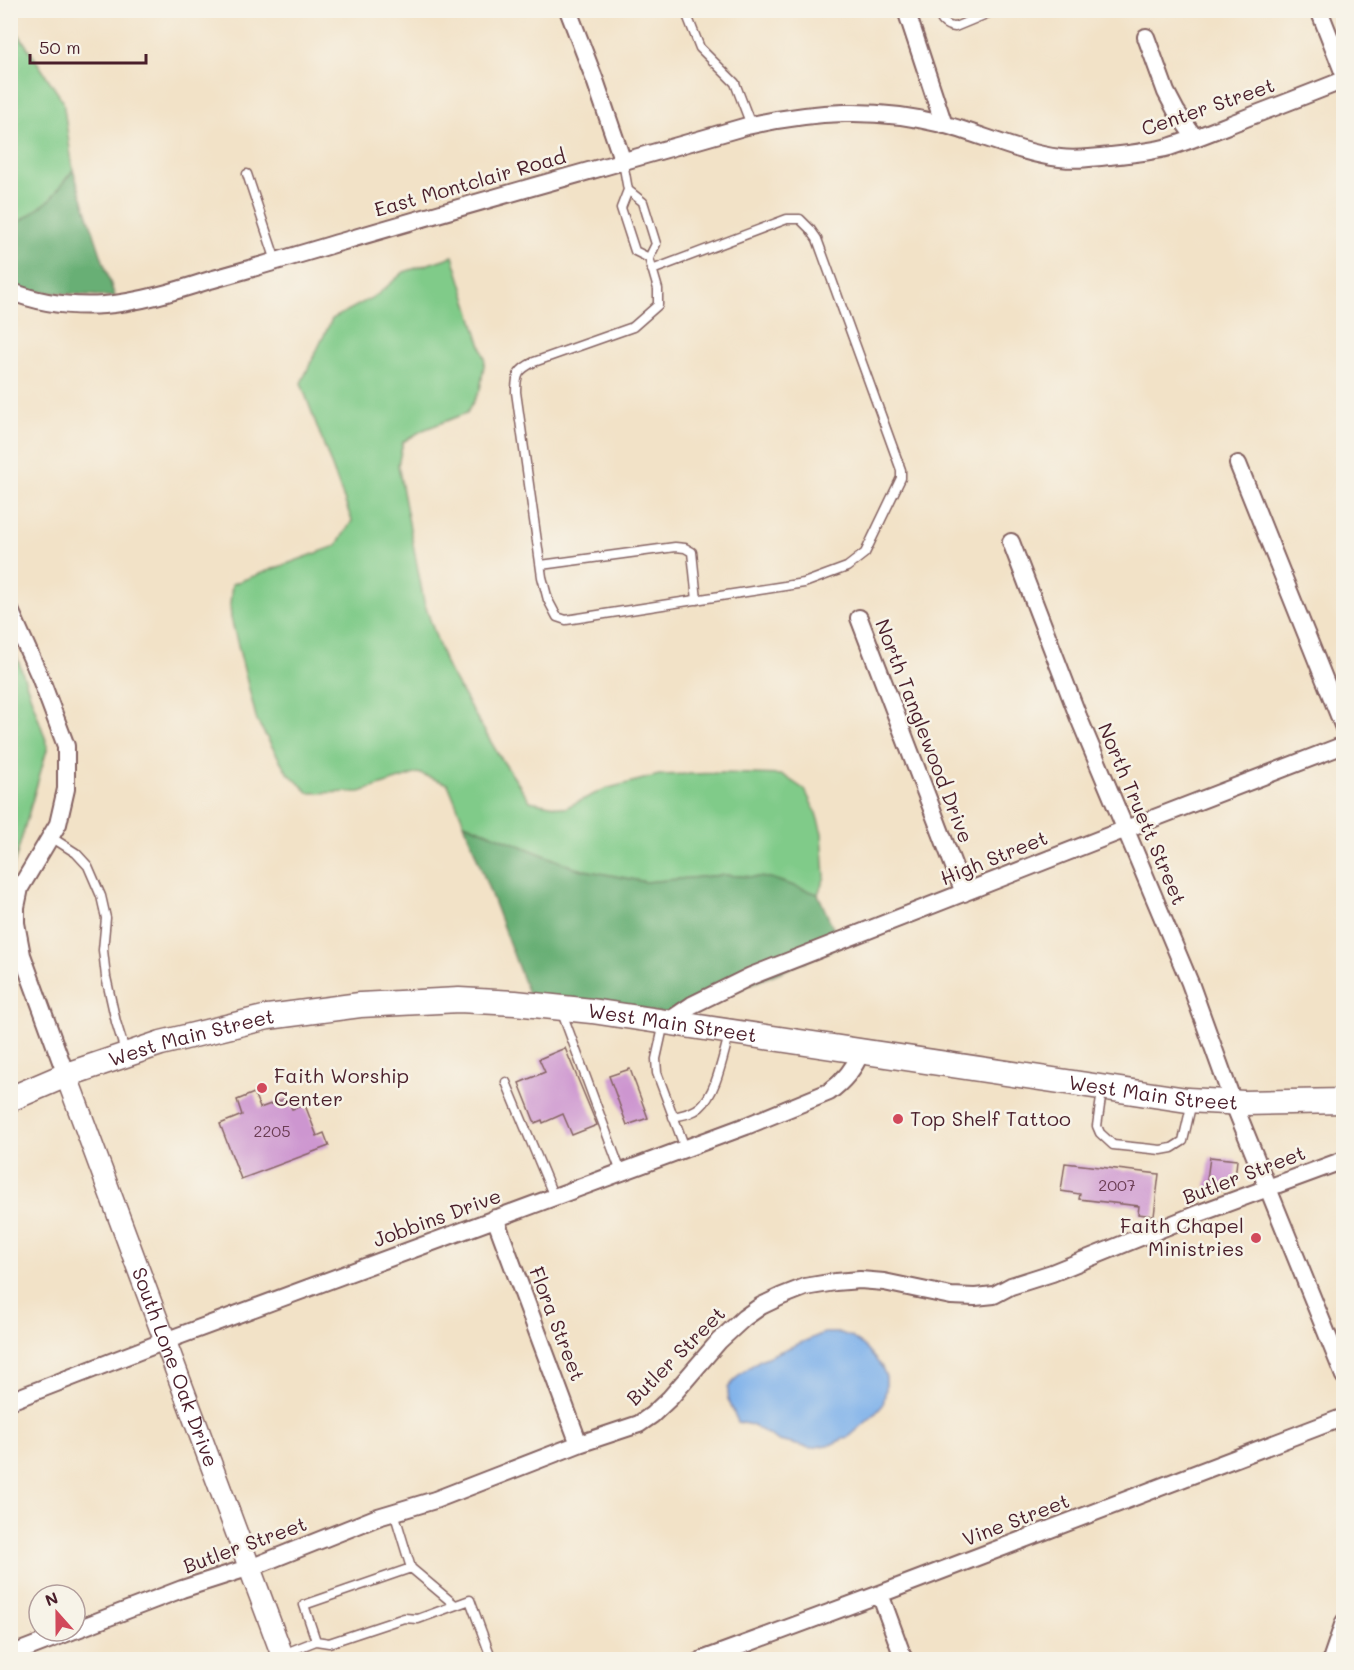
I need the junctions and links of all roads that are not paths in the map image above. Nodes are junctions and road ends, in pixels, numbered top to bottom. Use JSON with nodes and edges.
{"nodes":[{"id":1,"x":568,"y":10,"type":"edge"},
{"id":2,"x":685,"y":10,"type":"edge"},
{"id":3,"x":906,"y":10,"type":"edge"},
{"id":4,"x":937,"y":10,"type":"edge"},
{"id":5,"x":996,"y":10,"type":"edge"},
{"id":6,"x":1319,"y":10,"type":"edge"},
{"id":7,"x":1146,"y":37,"type":"dead end"},
{"id":8,"x":1344,"y":74,"type":"edge"},
{"id":9,"x":1344,"y":80,"type":"edge"},
{"id":10,"x":944,"y":124,"type":"junction"},
{"id":11,"x":751,"y":126,"type":"junction"},
{"id":12,"x":1195,"y":138,"type":"junction"},
{"id":13,"x":623,"y":162,"type":"junction"},
{"id":14,"x":246,"y":174,"type":"dead end"},
{"id":15,"x":628,"y":190,"type":"junction"},
{"id":16,"x":649,"y":258,"type":"junction"},
{"id":17,"x":276,"y":261,"type":"junction"},
{"id":18,"x":652,"y":270,"type":"junction"},
{"id":19,"x":10,"y":291,"type":"edge"},
{"id":20,"x":1238,"y":464,"type":"dead end"},
{"id":21,"x":1011,"y":542,"type":"dead end"},
{"id":22,"x":541,"y":565,"type":"junction"},
{"id":23,"x":697,"y":600,"type":"junction"},
{"id":24,"x":10,"y":610,"type":"edge"},
{"id":25,"x":859,"y":618,"type":"dead end"},
{"id":26,"x":1344,"y":728,"type":"edge"},
{"id":27,"x":1344,"y":745,"type":"edge"},
{"id":28,"x":1126,"y":829,"type":"junction"},
{"id":29,"x":51,"y":837,"type":"junction"},
{"id":30,"x":964,"y":893,"type":"junction"},
{"id":31,"x":559,"y":1007,"type":"junction"},
{"id":32,"x":665,"y":1022,"type":"junction"},
{"id":33,"x":730,"y":1032,"type":"junction"},
{"id":34,"x":861,"y":1052,"type":"junction"},
{"id":35,"x":126,"y":1055,"type":"junction"},
{"id":36,"x":66,"y":1076,"type":"junction"},
{"id":37,"x":506,"y":1082,"type":"dead end"},
{"id":38,"x":1103,"y":1087,"type":"junction"},
{"id":39,"x":10,"y":1099,"type":"edge"},
{"id":40,"x":1193,"y":1100,"type":"junction"},
{"id":41,"x":1344,"y":1101,"type":"edge"},
{"id":42,"x":1233,"y":1102,"type":"junction"},
{"id":43,"x":673,"y":1117,"type":"junction"},
{"id":44,"x":685,"y":1148,"type":"junction"},
{"id":45,"x":1344,"y":1160,"type":"edge"},
{"id":46,"x":621,"y":1172,"type":"junction"},
{"id":47,"x":1269,"y":1188,"type":"junction"},
{"id":48,"x":554,"y":1197,"type":"junction"},
{"id":49,"x":495,"y":1218,"type":"junction"},
{"id":50,"x":165,"y":1341,"type":"junction"},
{"id":51,"x":1344,"y":1376,"type":"edge"},
{"id":52,"x":10,"y":1401,"type":"edge"},
{"id":53,"x":1344,"y":1417,"type":"edge"},
{"id":54,"x":579,"y":1444,"type":"junction"},
{"id":55,"x":394,"y":1512,"type":"junction"},
{"id":56,"x":250,"y":1567,"type":"junction"},
{"id":57,"x":411,"y":1568,"type":"junction"},
{"id":58,"x":880,"y":1594,"type":"junction"},
{"id":59,"x":455,"y":1605,"type":"junction"},
{"id":60,"x":1344,"y":1622,"type":"edge"},
{"id":61,"x":87,"y":1625,"type":"edge"},
{"id":62,"x":316,"y":1641,"type":"junction"},
{"id":63,"x":40,"y":1643,"type":"edge"},
{"id":64,"x":10,"y":1655,"type":"edge"},
{"id":65,"x":283,"y":1657,"type":"edge"},
{"id":66,"x":492,"y":1659,"type":"edge"},
{"id":67,"x":702,"y":1659,"type":"edge"},
{"id":68,"x":904,"y":1659,"type":"edge"},
{"id":69,"x":1331,"y":1659,"type":"edge"}],
"edges":[{"from":1,"to":13,"type":"street"},
{"from":2,"to":11,"type":"lane"},
{"from":3,"to":10,"type":"street"},
{"from":4,"to":5,"type":"lane"},
{"from":6,"to":8,"type":"street"},
{"from":7,"to":12,"type":"street"},
{"from":9,"to":12,"type":"street","name":"Center Street"},
{"from":10,"to":11,"type":"street","name":"East Montclair Road"},
{"from":10,"to":12,"type":"street","name":"Center Street"},
{"from":11,"to":13,"type":"street","name":"East Montclair Road"},
{"from":13,"to":15,"type":"lane"},
{"from":13,"to":17,"type":"street","name":"East Montclair Road"},
{"from":14,"to":17,"type":"lane"},
{"from":15,"to":16,"type":"lane"},
{"from":15,"to":16,"type":"lane"},
{"from":16,"to":18,"type":"lane"},
{"from":17,"to":19,"type":"street","name":"East Montclair Road"},
{"from":18,"to":22,"type":"lane"},
{"from":18,"to":23,"type":"lane"},
{"from":20,"to":26,"type":"street"},
{"from":21,"to":28,"type":"street","name":"North Truett Street"},
{"from":22,"to":23,"type":"lane"},
{"from":22,"to":23,"type":"lane"},
{"from":24,"to":29,"type":"street"},
{"from":25,"to":30,"type":"street","name":"North Tanglewood Drive"},
{"from":27,"to":28,"type":"street","name":"High Street"},
{"from":28,"to":30,"type":"street","name":"High Street"},
{"from":28,"to":42,"type":"street","name":"North Truett Street"},
{"from":29,"to":35,"type":"lane"},
{"from":29,"to":36,"type":"street"},
{"from":30,"to":32,"type":"street","name":"High Street"},
{"from":31,"to":32,"type":"main road","name":"West Main Street"},
{"from":31,"to":35,"type":"main road","name":"West Main Street"},
{"from":31,"to":46,"type":"lane"},
{"from":32,"to":33,"type":"main road","name":"West Main Street"},
{"from":32,"to":43,"type":"lane"},
{"from":33,"to":34,"type":"main road","name":"West Main Street"},
{"from":33,"to":43,"type":"lane"},
{"from":34,"to":38,"type":"main road","name":"West Main Street"},
{"from":34,"to":44,"type":"street","name":"Jobbins Drive"},
{"from":35,"to":36,"type":"main road","name":"West Main Street"},
{"from":36,"to":39,"type":"main road","name":"West Main Street"},
{"from":36,"to":50,"type":"street","name":"South Lone Oak Drive"},
{"from":37,"to":48,"type":"lane"},
{"from":38,"to":40,"type":"main road","name":"West Main Street"},
{"from":38,"to":40,"type":"lane"},
{"from":40,"to":42,"type":"main road","name":"West Main Street"},
{"from":41,"to":42,"type":"main road","name":"West Main Street"},
{"from":42,"to":47,"type":"street","name":"North Truett Street"},
{"from":43,"to":44,"type":"lane"},
{"from":44,"to":46,"type":"street","name":"Jobbins Drive"},
{"from":45,"to":47,"type":"street","name":"Butler Street"},
{"from":46,"to":48,"type":"street","name":"Jobbins Drive"},
{"from":47,"to":51,"type":"street","name":"North Truett Street"},
{"from":47,"to":54,"type":"street","name":"Butler Street"},
{"from":48,"to":49,"type":"street","name":"Jobbins Drive"},
{"from":49,"to":50,"type":"street","name":"Jobbins Drive"},
{"from":49,"to":54,"type":"street","name":"Flora Street"},
{"from":50,"to":52,"type":"street","name":"Jobbins Drive"},
{"from":50,"to":56,"type":"street","name":"South Lone Oak Drive"},
{"from":53,"to":58,"type":"street","name":"Vine Street"},
{"from":54,"to":55,"type":"street","name":"Butler Street"},
{"from":55,"to":56,"type":"street","name":"Butler Street"},
{"from":55,"to":57,"type":"lane"},
{"from":56,"to":61,"type":"street","name":"Butler Street"},
{"from":56,"to":65,"type":"street","name":"South Lone Oak Drive"},
{"from":57,"to":59,"type":"lane"},
{"from":57,"to":62,"type":"lane"},
{"from":58,"to":67,"type":"street","name":"Vine Street"},
{"from":58,"to":68,"type":"street"},
{"from":59,"to":62,"type":"lane"},
{"from":59,"to":66,"type":"lane"},
{"from":60,"to":69,"type":"street"},
{"from":62,"to":65,"type":"lane"},
{"from":63,"to":64,"type":"street","name":"Butler Street"}]}
